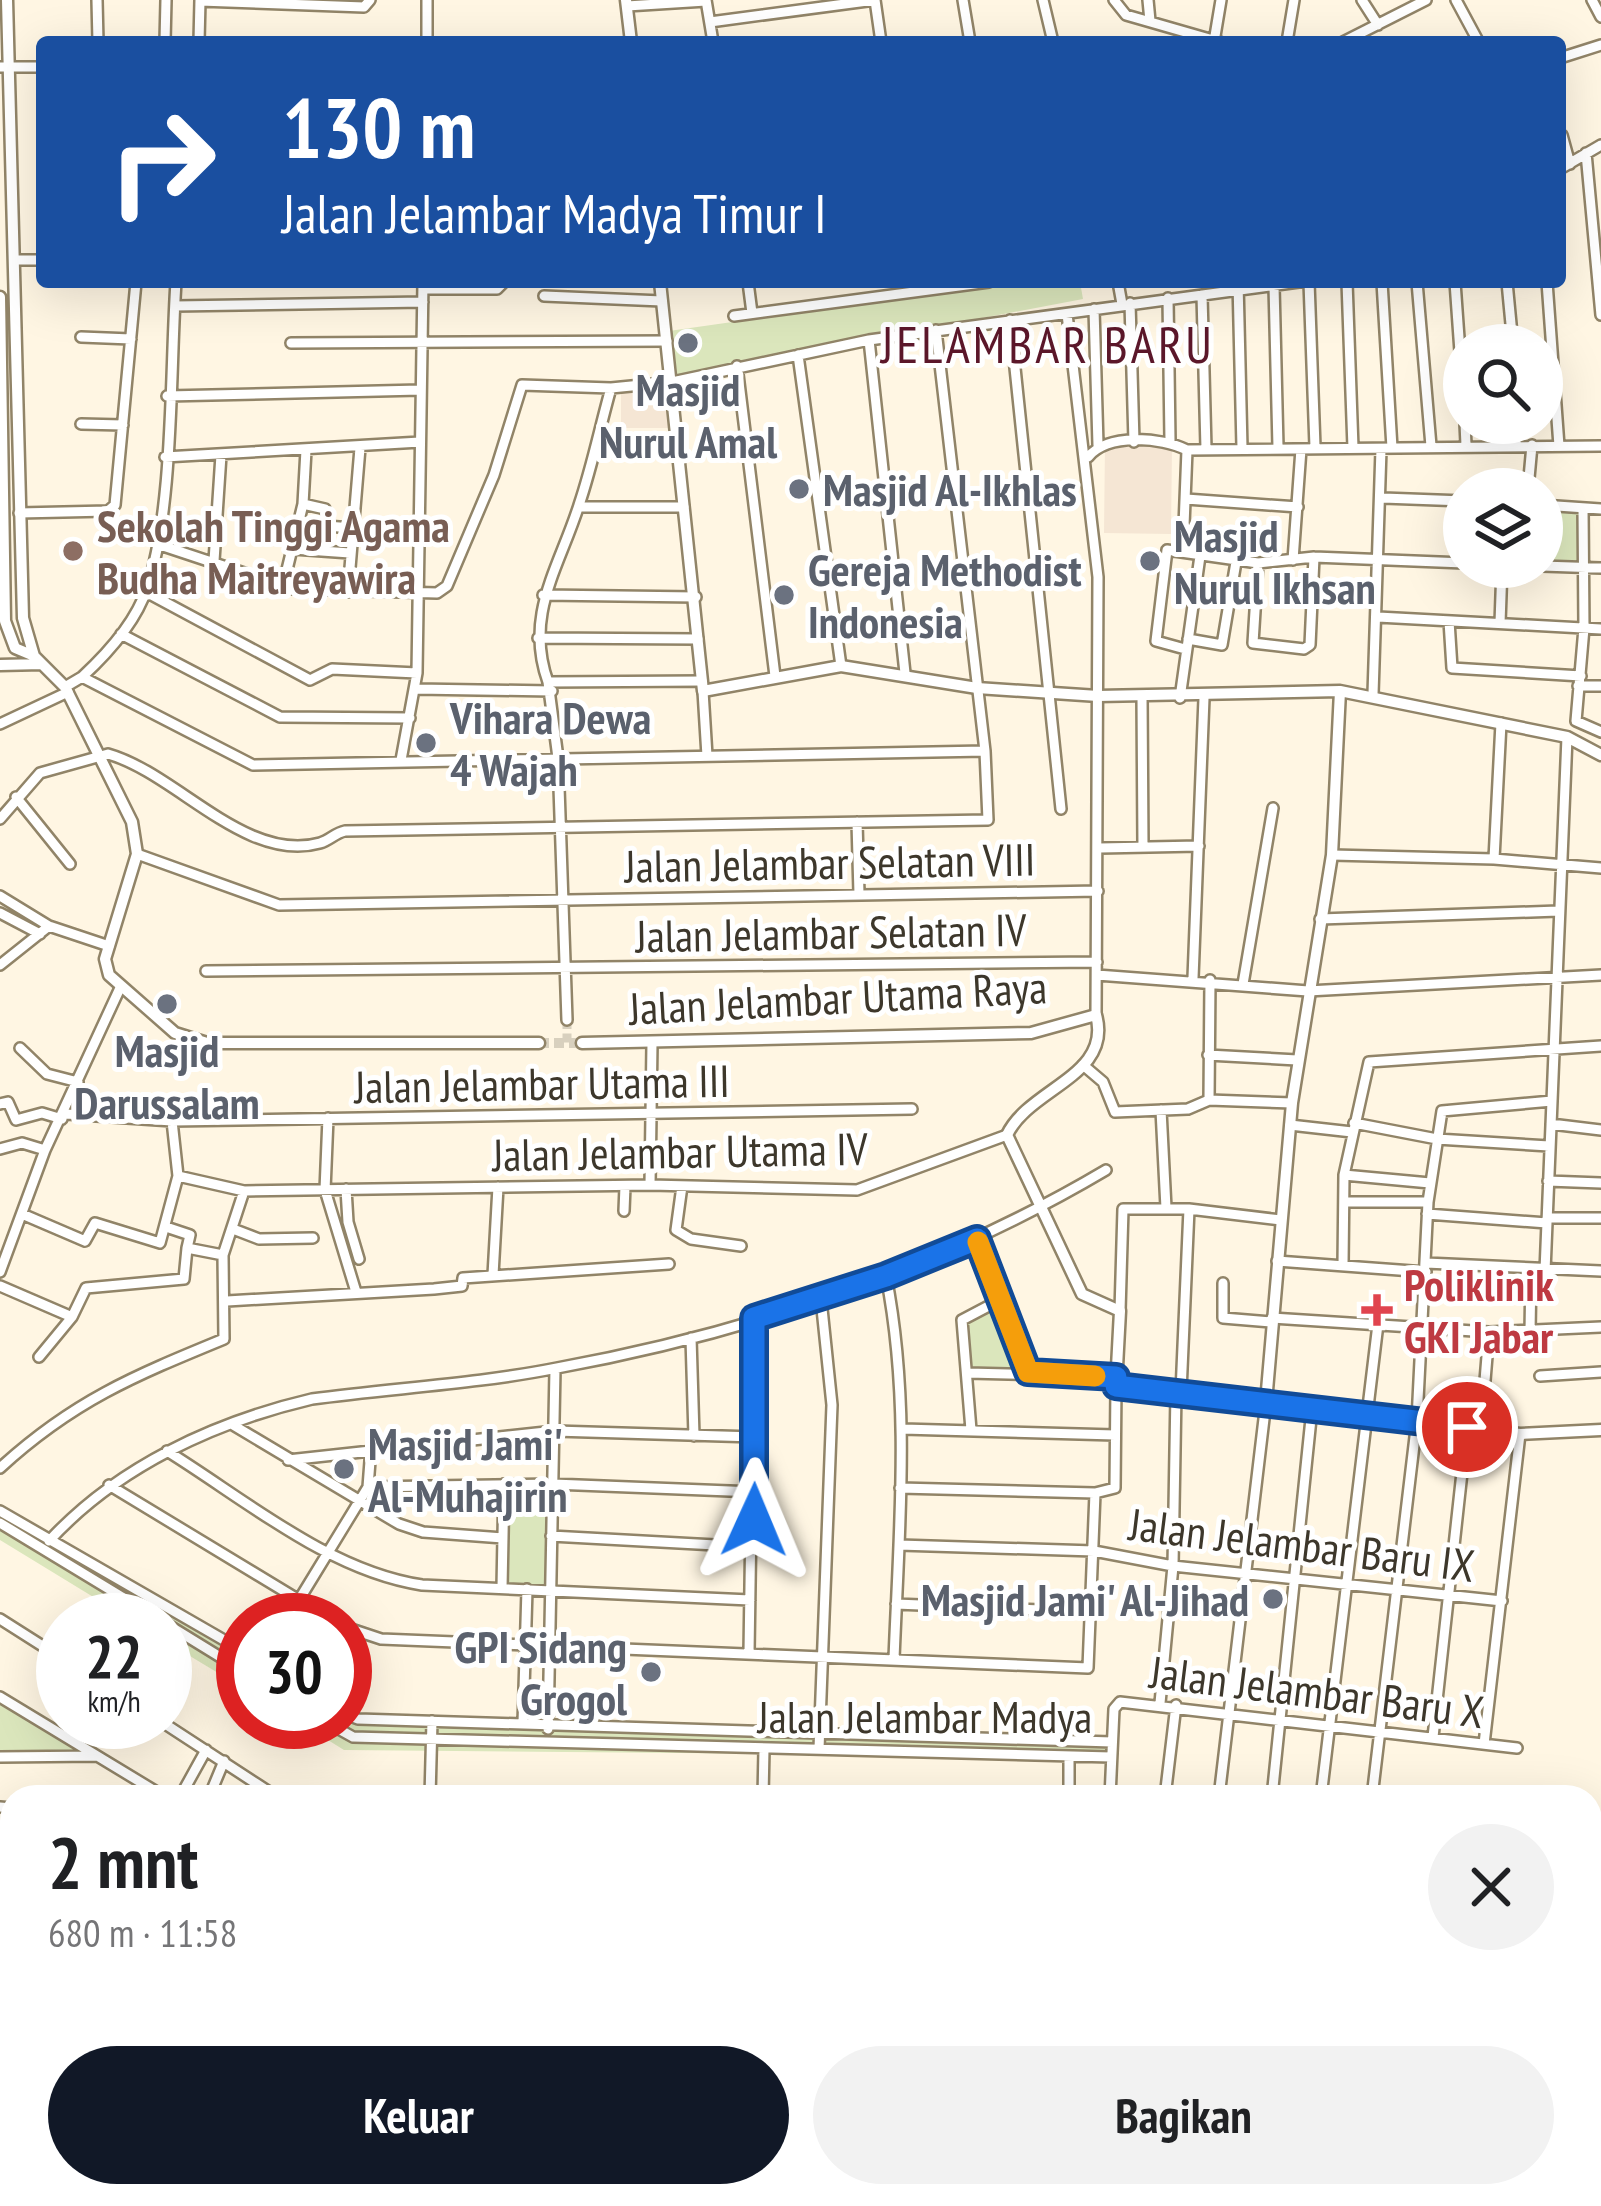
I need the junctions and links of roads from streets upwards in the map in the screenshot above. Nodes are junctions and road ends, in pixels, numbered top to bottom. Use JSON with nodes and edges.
{"nodes":[{"id":1,"x":8,"y":0,"type":"edge"},
{"id":2,"x":97,"y":0,"type":"edge"},
{"id":3,"x":166,"y":0,"type":"edge"},
{"id":4,"x":370,"y":0,"type":"edge"},
{"id":5,"x":427,"y":0,"type":"edge"},
{"id":6,"x":706,"y":0,"type":"edge"},
{"id":7,"x":874,"y":0,"type":"edge"},
{"id":8,"x":964,"y":0,"type":"edge"},
{"id":9,"x":1043,"y":0,"type":"edge"},
{"id":10,"x":1114,"y":0,"type":"edge"},
{"id":11,"x":1148,"y":0,"type":"edge"},
{"id":12,"x":1221,"y":0,"type":"edge"},
{"id":13,"x":1294,"y":0,"type":"edge"},
{"id":14,"x":1362,"y":0,"type":"edge"},
{"id":15,"x":1426,"y":0,"type":"edge"},
{"id":16,"x":1456,"y":0,"type":"edge"},
{"id":17,"x":1592,"y":0,"type":"edge"},
{"id":18,"x":200,"y":1,"type":"edge"},
{"id":19,"x":627,"y":3,"type":"edge"},
{"id":20,"x":1601,"y":17,"type":"edge"},
{"id":21,"x":1150,"y":21,"type":"junction"},
{"id":22,"x":710,"y":22,"type":"junction"},
{"id":23,"x":1378,"y":25,"type":"junction"},
{"id":24,"x":98,"y":36,"type":"edge"},
{"id":25,"x":165,"y":36,"type":"edge"},
{"id":26,"x":199,"y":36,"type":"edge"},
{"id":27,"x":427,"y":36,"type":"edge"},
{"id":28,"x":630,"y":36,"type":"edge"},
{"id":29,"x":712,"y":36,"type":"edge"},
{"id":30,"x":880,"y":36,"type":"edge"},
{"id":31,"x":969,"y":36,"type":"edge"},
{"id":32,"x":1052,"y":36,"type":"edge"},
{"id":33,"x":1197,"y":36,"type":"edge"},
{"id":34,"x":1217,"y":36,"type":"edge"},
{"id":35,"x":1288,"y":36,"type":"edge"},
{"id":36,"x":1355,"y":36,"type":"edge"},
{"id":37,"x":1475,"y":36,"type":"edge"},
{"id":38,"x":1601,"y":45,"type":"edge"},
{"id":39,"x":1566,"y":56,"type":"edge"},
{"id":40,"x":5,"y":67,"type":"edge"},
{"id":41,"x":36,"y":67,"type":"edge"},
{"id":42,"x":1601,"y":145,"type":"edge"},
{"id":43,"x":1586,"y":153,"type":"junction"},
{"id":44,"x":1566,"y":165,"type":"edge"},
{"id":45,"x":16,"y":260,"type":"junction"},
{"id":46,"x":36,"y":260,"type":"edge"},
{"id":47,"x":135,"y":288,"type":"edge"},
{"id":48,"x":176,"y":288,"type":"edge"},
{"id":49,"x":423,"y":288,"type":"edge"},
{"id":50,"x":661,"y":288,"type":"edge"},
{"id":51,"x":749,"y":288,"type":"edge"},
{"id":52,"x":926,"y":288,"type":"edge"},
{"id":53,"x":1120,"y":288,"type":"edge"},
{"id":54,"x":1159,"y":288,"type":"edge"},
{"id":55,"x":1230,"y":288,"type":"edge"},
{"id":56,"x":1238,"y":288,"type":"edge"},
{"id":57,"x":1274,"y":288,"type":"edge"},
{"id":58,"x":1309,"y":288,"type":"edge"},
{"id":59,"x":1348,"y":288,"type":"edge"},
{"id":60,"x":1382,"y":288,"type":"edge"},
{"id":61,"x":1418,"y":288,"type":"edge"},
{"id":62,"x":1455,"y":288,"type":"edge"},
{"id":63,"x":1508,"y":288,"type":"edge"},
{"id":64,"x":1546,"y":288,"type":"edge"},
{"id":65,"x":1202,"y":295,"type":"junction"},
{"id":66,"x":544,"y":296,"type":"dead end"},
{"id":67,"x":0,"y":297,"type":"edge"},
{"id":68,"x":1164,"y":299,"type":"junction"},
{"id":69,"x":423,"y":302,"type":"junction"},
{"id":70,"x":662,"y":302,"type":"junction"},
{"id":71,"x":1126,"y":304,"type":"junction"},
{"id":72,"x":175,"y":306,"type":"junction"},
{"id":73,"x":1094,"y":310,"type":"junction"},
{"id":74,"x":752,"y":313,"type":"junction"},
{"id":75,"x":1067,"y":314,"type":"junction"},
{"id":76,"x":1601,"y":314,"type":"edge"},
{"id":77,"x":734,"y":316,"type":"dead end"},
{"id":78,"x":1010,"y":320,"type":"junction"},
{"id":79,"x":1458,"y":324,"type":"edge"},
{"id":80,"x":1511,"y":324,"type":"edge"},
{"id":81,"x":936,"y":330,"type":"junction"},
{"id":82,"x":81,"y":337,"type":"dead end"},
{"id":83,"x":131,"y":339,"type":"junction"},
{"id":84,"x":421,"y":340,"type":"junction"},
{"id":85,"x":869,"y":340,"type":"junction"},
{"id":86,"x":667,"y":341,"type":"junction"},
{"id":87,"x":291,"y":343,"type":"dead end"},
{"id":88,"x":6,"y":348,"type":"edge"},
{"id":89,"x":798,"y":355,"type":"junction"},
{"id":90,"x":737,"y":366,"type":"junction"},
{"id":91,"x":672,"y":382,"type":"junction"},
{"id":92,"x":610,"y":388,"type":"junction"},
{"id":93,"x":420,"y":390,"type":"junction"},
{"id":94,"x":167,"y":395,"type":"junction"},
{"id":95,"x":81,"y":424,"type":"dead end"},
{"id":96,"x":123,"y":425,"type":"junction"},
{"id":97,"x":1170,"y":441,"type":"junction"},
{"id":98,"x":1431,"y":441,"type":"junction"},
{"id":99,"x":420,"y":442,"type":"junction"},
{"id":100,"x":1134,"y":442,"type":"junction"},
{"id":101,"x":1443,"y":442,"type":"edge"},
{"id":102,"x":1278,"y":443,"type":"junction"},
{"id":103,"x":1206,"y":444,"type":"junction"},
{"id":104,"x":1491,"y":444,"type":"edge"},
{"id":105,"x":1098,"y":445,"type":"junction"},
{"id":106,"x":1388,"y":445,"type":"junction"},
{"id":107,"x":1516,"y":445,"type":"joint"},
{"id":108,"x":1532,"y":446,"type":"junction"},
{"id":109,"x":1559,"y":446,"type":"junction"},
{"id":110,"x":1601,"y":446,"type":"edge"},
{"id":111,"x":360,"y":448,"type":"junction"},
{"id":112,"x":1242,"y":448,"type":"junction"},
{"id":113,"x":1301,"y":448,"type":"junction"},
{"id":114,"x":1316,"y":448,"type":"junction"},
{"id":115,"x":1353,"y":448,"type":"junction"},
{"id":116,"x":306,"y":450,"type":"junction"},
{"id":117,"x":1187,"y":450,"type":"junction"},
{"id":118,"x":221,"y":455,"type":"junction"},
{"id":119,"x":165,"y":457,"type":"junction"},
{"id":120,"x":1088,"y":457,"type":"junction"},
{"id":121,"x":1530,"y":468,"type":"edge"},
{"id":122,"x":1383,"y":498,"type":"junction"},
{"id":123,"x":1186,"y":500,"type":"junction"},
{"id":124,"x":1443,"y":500,"type":"edge"},
{"id":125,"x":303,"y":505,"type":"junction"},
{"id":126,"x":579,"y":506,"type":"junction"},
{"id":127,"x":685,"y":507,"type":"junction"},
{"id":128,"x":1298,"y":507,"type":"junction"},
{"id":129,"x":1563,"y":507,"type":"edge"},
{"id":130,"x":1582,"y":508,"type":"junction"},
{"id":131,"x":1601,"y":508,"type":"edge"},
{"id":132,"x":19,"y":513,"type":"junction"},
{"id":133,"x":353,"y":528,"type":"junction"},
{"id":134,"x":158,"y":544,"type":"junction"},
{"id":135,"x":293,"y":548,"type":"junction"},
{"id":136,"x":1184,"y":551,"type":"junction"},
{"id":137,"x":350,"y":553,"type":"junction"},
{"id":138,"x":1200,"y":556,"type":"junction"},
{"id":139,"x":1314,"y":557,"type":"junction"},
{"id":140,"x":1380,"y":559,"type":"junction"},
{"id":141,"x":1293,"y":560,"type":"junction"},
{"id":142,"x":214,"y":561,"type":"junction"},
{"id":143,"x":1236,"y":562,"type":"junction"},
{"id":144,"x":1443,"y":562,"type":"edge"},
{"id":145,"x":1258,"y":563,"type":"junction"},
{"id":146,"x":1563,"y":567,"type":"edge"},
{"id":147,"x":1580,"y":567,"type":"junction"},
{"id":148,"x":1601,"y":568,"type":"edge"},
{"id":149,"x":283,"y":586,"type":"junction"},
{"id":150,"x":1501,"y":588,"type":"edge"},
{"id":151,"x":146,"y":592,"type":"junction"},
{"id":152,"x":348,"y":592,"type":"junction"},
{"id":153,"x":418,"y":592,"type":"junction"},
{"id":154,"x":543,"y":595,"type":"junction"},
{"id":155,"x":696,"y":597,"type":"junction"},
{"id":156,"x":1378,"y":617,"type":"junction"},
{"id":157,"x":1449,"y":621,"type":"junction"},
{"id":158,"x":1500,"y":623,"type":"junction"},
{"id":159,"x":1584,"y":628,"type":"junction"},
{"id":160,"x":1601,"y":628,"type":"edge"},
{"id":161,"x":121,"y":634,"type":"junction"},
{"id":162,"x":538,"y":638,"type":"junction"},
{"id":163,"x":698,"y":639,"type":"junction"},
{"id":164,"x":1187,"y":644,"type":"junction"},
{"id":165,"x":38,"y":660,"type":"junction"},
{"id":166,"x":0,"y":665,"type":"edge"},
{"id":167,"x":842,"y":666,"type":"junction"},
{"id":168,"x":905,"y":673,"type":"junction"},
{"id":169,"x":417,"y":674,"type":"junction"},
{"id":170,"x":775,"y":676,"type":"junction"},
{"id":171,"x":82,"y":677,"type":"junction"},
{"id":172,"x":1579,"y":681,"type":"junction"},
{"id":173,"x":703,"y":686,"type":"junction"},
{"id":174,"x":1601,"y":686,"type":"edge"},
{"id":175,"x":550,"y":687,"type":"junction"},
{"id":176,"x":977,"y":688,"type":"junction"},
{"id":177,"x":416,"y":689,"type":"junction"},
{"id":178,"x":67,"y":690,"type":"junction"},
{"id":179,"x":1340,"y":691,"type":"junction"},
{"id":180,"x":1048,"y":693,"type":"junction"},
{"id":181,"x":1372,"y":694,"type":"junction"},
{"id":182,"x":1098,"y":696,"type":"junction"},
{"id":183,"x":1142,"y":696,"type":"junction"},
{"id":184,"x":1180,"y":698,"type":"junction"},
{"id":185,"x":1204,"y":698,"type":"junction"},
{"id":186,"x":410,"y":718,"type":"junction"},
{"id":187,"x":1501,"y":723,"type":"junction"},
{"id":188,"x":0,"y":724,"type":"edge"},
{"id":189,"x":1601,"y":732,"type":"edge"},
{"id":190,"x":1568,"y":737,"type":"junction"},
{"id":191,"x":985,"y":751,"type":"junction"},
{"id":192,"x":100,"y":755,"type":"junction"},
{"id":193,"x":1601,"y":755,"type":"edge"},
{"id":194,"x":707,"y":756,"type":"junction"},
{"id":195,"x":558,"y":758,"type":"junction"},
{"id":196,"x":401,"y":760,"type":"junction"},
{"id":197,"x":16,"y":796,"type":"junction"},
{"id":198,"x":1273,"y":808,"type":"dead end"},
{"id":199,"x":1061,"y":809,"type":"dead end"},
{"id":200,"x":0,"y":819,"type":"edge"},
{"id":201,"x":857,"y":822,"type":"junction"},
{"id":202,"x":560,"y":829,"type":"junction"},
{"id":203,"x":1199,"y":846,"type":"junction"},
{"id":204,"x":1142,"y":847,"type":"junction"},
{"id":205,"x":1100,"y":848,"type":"junction"},
{"id":206,"x":137,"y":854,"type":"junction"},
{"id":207,"x":1332,"y":855,"type":"junction"},
{"id":208,"x":1494,"y":859,"type":"junction"},
{"id":209,"x":1560,"y":863,"type":"junction"},
{"id":210,"x":70,"y":864,"type":"dead end"},
{"id":211,"x":1601,"y":868,"type":"edge"},
{"id":212,"x":1098,"y":891,"type":"junction"},
{"id":213,"x":859,"y":894,"type":"junction"},
{"id":214,"x":0,"y":896,"type":"edge"},
{"id":215,"x":563,"y":899,"type":"junction"},
{"id":216,"x":1558,"y":911,"type":"junction"},
{"id":217,"x":0,"y":913,"type":"edge"},
{"id":218,"x":1320,"y":919,"type":"junction"},
{"id":219,"x":45,"y":930,"type":"junction"},
{"id":220,"x":109,"y":946,"type":"junction"},
{"id":221,"x":1097,"y":962,"type":"junction"},
{"id":222,"x":0,"y":964,"type":"edge"},
{"id":223,"x":566,"y":968,"type":"junction"},
{"id":224,"x":206,"y":971,"type":"dead end"},
{"id":225,"x":1097,"y":975,"type":"junction"},
{"id":226,"x":1601,"y":975,"type":"edge"},
{"id":227,"x":1193,"y":978,"type":"junction"},
{"id":228,"x":1556,"y":978,"type":"junction"},
{"id":229,"x":1210,"y":980,"type":"junction"},
{"id":230,"x":1243,"y":984,"type":"junction"},
{"id":231,"x":120,"y":988,"type":"junction"},
{"id":232,"x":1308,"y":991,"type":"junction"},
{"id":233,"x":1096,"y":1015,"type":"junction"},
{"id":234,"x":567,"y":1020,"type":"tunnel mouth"},
{"id":235,"x":539,"y":1043,"type":"tunnel mouth"},
{"id":236,"x":582,"y":1043,"type":"tunnel mouth"},
{"id":237,"x":652,"y":1043,"type":"junction"},
{"id":238,"x":1601,"y":1046,"type":"edge"},
{"id":239,"x":20,"y":1048,"type":"dead end"},
{"id":240,"x":1555,"y":1049,"type":"junction"},
{"id":241,"x":1208,"y":1055,"type":"junction"},
{"id":242,"x":1298,"y":1060,"type":"junction"},
{"id":243,"x":1083,"y":1065,"type":"junction"},
{"id":244,"x":78,"y":1082,"type":"junction"},
{"id":245,"x":1209,"y":1100,"type":"junction"},
{"id":246,"x":1552,"y":1101,"type":"junction"},
{"id":247,"x":1292,"y":1103,"type":"junction"},
{"id":248,"x":0,"y":1104,"type":"edge"},
{"id":249,"x":912,"y":1109,"type":"dead end"},
{"id":250,"x":1161,"y":1110,"type":"junction"},
{"id":251,"x":650,"y":1114,"type":"junction"},
{"id":252,"x":64,"y":1117,"type":"junction"},
{"id":253,"x":328,"y":1118,"type":"junction"},
{"id":254,"x":172,"y":1121,"type":"junction"},
{"id":255,"x":1551,"y":1124,"type":"junction"},
{"id":256,"x":1290,"y":1125,"type":"junction"},
{"id":257,"x":1353,"y":1127,"type":"junction"},
{"id":258,"x":1601,"y":1130,"type":"edge"},
{"id":259,"x":1006,"y":1135,"type":"junction"},
{"id":260,"x":1438,"y":1139,"type":"junction"},
{"id":261,"x":1549,"y":1146,"type":"junction"},
{"id":262,"x":0,"y":1150,"type":"edge"},
{"id":263,"x":45,"y":1150,"type":"junction"},
{"id":264,"x":1106,"y":1170,"type":"dead end"},
{"id":265,"x":1344,"y":1175,"type":"junction"},
{"id":266,"x":178,"y":1176,"type":"junction"},
{"id":267,"x":1548,"y":1181,"type":"junction"},
{"id":268,"x":1430,"y":1183,"type":"junction"},
{"id":269,"x":1601,"y":1183,"type":"edge"},
{"id":270,"x":650,"y":1185,"type":"junction"},
{"id":271,"x":625,"y":1186,"type":"junction"},
{"id":272,"x":682,"y":1186,"type":"junction"},
{"id":273,"x":497,"y":1187,"type":"junction"},
{"id":274,"x":346,"y":1189,"type":"junction"},
{"id":275,"x":325,"y":1190,"type":"junction"},
{"id":276,"x":244,"y":1191,"type":"junction"},
{"id":277,"x":1344,"y":1202,"type":"junction"},
{"id":278,"x":1166,"y":1208,"type":"junction"},
{"id":279,"x":1428,"y":1208,"type":"junction"},
{"id":280,"x":1189,"y":1209,"type":"junction"},
{"id":281,"x":1039,"y":1210,"type":"junction"},
{"id":282,"x":624,"y":1211,"type":"dead end"},
{"id":283,"x":22,"y":1214,"type":"junction"},
{"id":284,"x":1601,"y":1218,"type":"edge"},
{"id":285,"x":1281,"y":1220,"type":"junction"},
{"id":286,"x":1547,"y":1221,"type":"junction"},
{"id":287,"x":166,"y":1227,"type":"junction"},
{"id":288,"x":233,"y":1228,"type":"junction"},
{"id":289,"x":313,"y":1238,"type":"dead end"},
{"id":290,"x":977,"y":1239,"type":"junction"},
{"id":291,"x":741,"y":1246,"type":"dead end"},
{"id":292,"x":188,"y":1248,"type":"junction"},
{"id":293,"x":4,"y":1253,"type":"edge"},
{"id":294,"x":223,"y":1255,"type":"junction"},
{"id":295,"x":359,"y":1258,"type":"dead end"},
{"id":296,"x":1277,"y":1261,"type":"junction"},
{"id":297,"x":668,"y":1264,"type":"dead end"},
{"id":298,"x":1343,"y":1264,"type":"junction"},
{"id":299,"x":1426,"y":1268,"type":"junction"},
{"id":300,"x":1531,"y":1270,"type":"junction"},
{"id":301,"x":1545,"y":1271,"type":"junction"},
{"id":302,"x":1601,"y":1271,"type":"edge"},
{"id":303,"x":0,"y":1272,"type":"edge"},
{"id":304,"x":493,"y":1275,"type":"junction"},
{"id":305,"x":886,"y":1276,"type":"junction"},
{"id":306,"x":1222,"y":1283,"type":"dead end"},
{"id":307,"x":0,"y":1286,"type":"edge"},
{"id":308,"x":356,"y":1292,"type":"junction"},
{"id":309,"x":821,"y":1299,"type":"junction"},
{"id":310,"x":1000,"y":1300,"type":"junction"},
{"id":311,"x":227,"y":1301,"type":"junction"},
{"id":312,"x":1120,"y":1312,"type":"junction"},
{"id":313,"x":72,"y":1317,"type":"junction"},
{"id":314,"x":754,"y":1318,"type":"junction"},
{"id":315,"x":1271,"y":1320,"type":"junction"},
{"id":316,"x":1378,"y":1324,"type":"junction"},
{"id":317,"x":1601,"y":1327,"type":"edge"},
{"id":318,"x":1424,"y":1328,"type":"junction"},
{"id":319,"x":1529,"y":1332,"type":"junction"},
{"id":320,"x":1489,"y":1333,"type":"junction"},
{"id":321,"x":691,"y":1337,"type":"junction"},
{"id":322,"x":39,"y":1357,"type":"dead end"},
{"id":323,"x":555,"y":1369,"type":"junction"},
{"id":324,"x":1028,"y":1372,"type":"junction"},
{"id":325,"x":1601,"y":1372,"type":"edge"},
{"id":326,"x":968,"y":1373,"type":"junction"},
{"id":327,"x":1540,"y":1376,"type":"dead end"},
{"id":328,"x":1116,"y":1382,"type":"junction"},
{"id":329,"x":1178,"y":1392,"type":"junction"},
{"id":330,"x":1266,"y":1402,"type":"junction"},
{"id":331,"x":1312,"y":1408,"type":"junction"},
{"id":332,"x":1366,"y":1414,"type":"junction"},
{"id":333,"x":1417,"y":1420,"type":"junction"},
{"id":334,"x":232,"y":1425,"type":"junction"},
{"id":335,"x":1474,"y":1428,"type":"junction"},
{"id":336,"x":903,"y":1429,"type":"junction"},
{"id":337,"x":971,"y":1430,"type":"junction"},
{"id":338,"x":1601,"y":1430,"type":"edge"},
{"id":339,"x":555,"y":1432,"type":"junction"},
{"id":340,"x":1520,"y":1434,"type":"junction"},
{"id":341,"x":1115,"y":1435,"type":"junction"},
{"id":342,"x":694,"y":1436,"type":"junction"},
{"id":343,"x":755,"y":1437,"type":"junction"},
{"id":344,"x":371,"y":1448,"type":"junction"},
{"id":345,"x":167,"y":1451,"type":"junction"},
{"id":346,"x":288,"y":1460,"type":"junction"},
{"id":347,"x":0,"y":1468,"type":"edge"},
{"id":348,"x":504,"y":1484,"type":"junction"},
{"id":349,"x":553,"y":1484,"type":"junction"},
{"id":350,"x":109,"y":1485,"type":"junction"},
{"id":351,"x":368,"y":1487,"type":"junction"},
{"id":352,"x":900,"y":1488,"type":"junction"},
{"id":353,"x":755,"y":1492,"type":"junction"},
{"id":354,"x":1095,"y":1493,"type":"junction"},
{"id":355,"x":357,"y":1504,"type":"junction"},
{"id":356,"x":0,"y":1511,"type":"edge"},
{"id":357,"x":0,"y":1523,"type":"edge"},
{"id":358,"x":551,"y":1536,"type":"junction"},
{"id":359,"x":503,"y":1538,"type":"junction"},
{"id":360,"x":49,"y":1541,"type":"junction"},
{"id":361,"x":899,"y":1545,"type":"junction"},
{"id":362,"x":752,"y":1547,"type":"junction"},
{"id":363,"x":1094,"y":1551,"type":"junction"},
{"id":364,"x":328,"y":1552,"type":"junction"},
{"id":365,"x":1173,"y":1566,"type":"junction"},
{"id":366,"x":1246,"y":1575,"type":"junction"},
{"id":367,"x":1297,"y":1580,"type":"junction"},
{"id":368,"x":1347,"y":1585,"type":"junction"},
{"id":369,"x":502,"y":1588,"type":"junction"},
{"id":370,"x":527,"y":1589,"type":"junction"},
{"id":371,"x":548,"y":1590,"type":"junction"},
{"id":372,"x":1397,"y":1590,"type":"junction"},
{"id":373,"x":115,"y":1593,"type":"edge"},
{"id":374,"x":287,"y":1593,"type":"edge"},
{"id":375,"x":303,"y":1593,"type":"edge"},
{"id":376,"x":1449,"y":1596,"type":"junction"},
{"id":377,"x":750,"y":1600,"type":"junction"},
{"id":378,"x":1502,"y":1601,"type":"junction"},
{"id":379,"x":896,"y":1604,"type":"junction"},
{"id":380,"x":1092,"y":1612,"type":"junction"},
{"id":381,"x":0,"y":1619,"type":"edge"},
{"id":382,"x":213,"y":1633,"type":"junction"},
{"id":383,"x":216,"y":1635,"type":"edge"},
{"id":384,"x":372,"y":1636,"type":"edge"},
{"id":385,"x":192,"y":1640,"type":"edge"},
{"id":386,"x":36,"y":1642,"type":"edge"},
{"id":387,"x":526,"y":1643,"type":"junction"},
{"id":388,"x":548,"y":1645,"type":"junction"},
{"id":389,"x":203,"y":1646,"type":"junction"},
{"id":390,"x":748,"y":1653,"type":"junction"},
{"id":391,"x":216,"y":1654,"type":"edge"},
{"id":392,"x":821,"y":1657,"type":"junction"},
{"id":393,"x":894,"y":1659,"type":"junction"},
{"id":394,"x":0,"y":1696,"type":"edge"},
{"id":395,"x":1160,"y":1703,"type":"junction"},
{"id":396,"x":1176,"y":1705,"type":"junction"},
{"id":397,"x":1229,"y":1712,"type":"junction"},
{"id":398,"x":1282,"y":1719,"type":"junction"},
{"id":399,"x":372,"y":1720,"type":"edge"},
{"id":400,"x":432,"y":1721,"type":"junction"},
{"id":401,"x":523,"y":1723,"type":"junction"},
{"id":402,"x":548,"y":1724,"type":"junction"},
{"id":403,"x":1330,"y":1725,"type":"junction"},
{"id":404,"x":1381,"y":1732,"type":"junction"},
{"id":405,"x":819,"y":1733,"type":"junction"},
{"id":406,"x":1433,"y":1737,"type":"junction"},
{"id":407,"x":372,"y":1738,"type":"edge"},
{"id":408,"x":432,"y":1739,"type":"junction"},
{"id":409,"x":192,"y":1741,"type":"edge"},
{"id":410,"x":548,"y":1741,"type":"junction"},
{"id":411,"x":1112,"y":1742,"type":"junction"},
{"id":412,"x":1484,"y":1744,"type":"junction"},
{"id":413,"x":1517,"y":1748,"type":"dead end"},
{"id":414,"x":764,"y":1749,"type":"junction"},
{"id":415,"x":819,"y":1749,"type":"junction"},
{"id":416,"x":206,"y":1750,"type":"junction"},
{"id":417,"x":102,"y":1756,"type":"junction"},
{"id":418,"x":0,"y":1757,"type":"edge"},
{"id":419,"x":1069,"y":1757,"type":"junction"},
{"id":420,"x":1111,"y":1757,"type":"junction"},
{"id":421,"x":224,"y":1761,"type":"junction"},
{"id":422,"x":147,"y":1785,"type":"edge"},
{"id":423,"x":187,"y":1785,"type":"edge"},
{"id":424,"x":214,"y":1785,"type":"edge"},
{"id":425,"x":259,"y":1785,"type":"edge"},
{"id":426,"x":430,"y":1785,"type":"edge"},
{"id":427,"x":763,"y":1785,"type":"edge"},
{"id":428,"x":1069,"y":1785,"type":"edge"},
{"id":429,"x":1110,"y":1785,"type":"edge"},
{"id":430,"x":1166,"y":1785,"type":"edge"},
{"id":431,"x":1220,"y":1785,"type":"edge"},
{"id":432,"x":1274,"y":1785,"type":"edge"},
{"id":433,"x":1322,"y":1785,"type":"edge"},
{"id":434,"x":1374,"y":1785,"type":"edge"}],
"edges":[{"from":1,"to":40,"type":"street"},
{"from":2,"to":24,"type":"street"},
{"from":3,"to":25,"type":"street"},
{"from":4,"to":18,"type":"street"},
{"from":5,"to":27,"type":"street"},
{"from":6,"to":19,"type":"street"},
{"from":6,"to":22,"type":"street"},
{"from":7,"to":22,"type":"street"},
{"from":7,"to":30,"type":"street"},
{"from":8,"to":31,"type":"street"},
{"from":9,"to":32,"type":"street"},
{"from":10,"to":21,"type":"street"},
{"from":11,"to":21,"type":"street"},
{"from":12,"to":34,"type":"street"},
{"from":13,"to":35,"type":"street"},
{"from":14,"to":23,"type":"street"},
{"from":15,"to":23,"type":"street"},
{"from":16,"to":37,"type":"street"},
{"from":17,"to":20,"type":"street"},
{"from":18,"to":26,"type":"street"},
{"from":19,"to":28,"type":"street"},
{"from":21,"to":33,"type":"street"},
{"from":22,"to":29,"type":"street"},
{"from":23,"to":36,"type":"street"},
{"from":38,"to":39,"type":"street"},
{"from":40,"to":41,"type":"street"},
{"from":40,"to":45,"type":"street"},
{"from":42,"to":43,"type":"street"},
{"from":43,"to":44,"type":"street"},
{"from":43,"to":76,"type":"street"},
{"from":45,"to":46,"type":"street"},
{"from":45,"to":88,"type":"street"},
{"from":47,"to":83,"type":"street"},
{"from":48,"to":72,"type":"street"},
{"from":49,"to":69,"type":"street"},
{"from":50,"to":70,"type":"street"},
{"from":51,"to":74,"type":"street"},
{"from":52,"to":74,"type":"street"},
{"from":53,"to":71,"type":"street"},
{"from":54,"to":68,"type":"street"},
{"from":55,"to":65,"type":"street"},
{"from":56,"to":112,"type":"street"},
{"from":57,"to":102,"type":"street"},
{"from":58,"to":114,"type":"street"},
{"from":59,"to":115,"type":"street"},
{"from":60,"to":106,"type":"street"},
{"from":61,"to":98,"type":"street"},
{"from":62,"to":79,"type":"street"},
{"from":63,"to":80,"type":"street"},
{"from":64,"to":109,"type":"street"},
{"from":65,"to":68,"type":"street"},
{"from":65,"to":103,"type":"street"},
{"from":66,"to":70,"type":"street"},
{"from":67,"to":88,"type":"street"},
{"from":68,"to":71,"type":"street"},
{"from":68,"to":97,"type":"street"},
{"from":69,"to":72,"type":"street"},
{"from":69,"to":84,"type":"street"},
{"from":70,"to":86,"type":"street"},
{"from":71,"to":73,"type":"street"},
{"from":71,"to":100,"type":"street"},
{"from":72,"to":94,"type":"street"},
{"from":73,"to":75,"type":"street"},
{"from":73,"to":105,"type":"street"},
{"from":74,"to":77,"type":"street"},
{"from":75,"to":78,"type":"street"},
{"from":75,"to":120,"type":"street"},
{"from":78,"to":81,"type":"street"},
{"from":78,"to":180,"type":"street"},
{"from":81,"to":85,"type":"street"},
{"from":81,"to":176,"type":"street"},
{"from":82,"to":83,"type":"street"},
{"from":83,"to":96,"type":"street"},
{"from":84,"to":86,"type":"street"},
{"from":84,"to":87,"type":"street"},
{"from":84,"to":93,"type":"street"},
{"from":85,"to":89,"type":"street"},
{"from":85,"to":168,"type":"street"},
{"from":86,"to":91,"type":"street"},
{"from":88,"to":132,"type":"street"},
{"from":88,"to":165,"type":"street"},
{"from":89,"to":90,"type":"street"},
{"from":89,"to":167,"type":"street"},
{"from":90,"to":91,"type":"street"},
{"from":90,"to":170,"type":"street"},
{"from":91,"to":92,"type":"street"},
{"from":91,"to":127,"type":"street"},
{"from":92,"to":126,"type":"street"},
{"from":92,"to":153,"type":"street"},
{"from":93,"to":94,"type":"street"},
{"from":93,"to":99,"type":"street"},
{"from":94,"to":119,"type":"street"},
{"from":95,"to":96,"type":"street"},
{"from":96,"to":132,"type":"street"},
{"from":97,"to":100,"type":"street"},
{"from":97,"to":117,"type":"street"},
{"from":98,"to":101,"type":"street"},
{"from":98,"to":106,"type":"street"},
{"from":99,"to":111,"type":"street"},
{"from":99,"to":153,"type":"street"},
{"from":100,"to":105,"type":"street"},
{"from":102,"to":112,"type":"street"},
{"from":102,"to":113,"type":"street"},
{"from":103,"to":112,"type":"street"},
{"from":103,"to":117,"type":"street"},
{"from":104,"to":107,"type":"street"},
{"from":105,"to":120,"type":"street"},
{"from":106,"to":115,"type":"street"},
{"from":106,"to":122,"type":"street"},
{"from":107,"to":108,"type":"street"},
{"from":108,"to":109,"type":"street"},
{"from":108,"to":121,"type":"street"},
{"from":109,"to":110,"type":"street"},
{"from":111,"to":116,"type":"street"},
{"from":111,"to":133,"type":"street"},
{"from":113,"to":114,"type":"street"},
{"from":113,"to":128,"type":"street"},
{"from":114,"to":115,"type":"street"},
{"from":116,"to":118,"type":"street"},
{"from":116,"to":125,"type":"street"},
{"from":117,"to":123,"type":"street"},
{"from":118,"to":119,"type":"street"},
{"from":118,"to":142,"type":"street"},
{"from":119,"to":134,"type":"street"},
{"from":120,"to":182,"type":"street"},
{"from":122,"to":124,"type":"street"},
{"from":122,"to":140,"type":"street"},
{"from":123,"to":128,"type":"street"},
{"from":123,"to":136,"type":"street"},
{"from":125,"to":133,"type":"street"},
{"from":125,"to":135,"type":"street"},
{"from":126,"to":127,"type":"street"},
{"from":126,"to":154,"type":"street"},
{"from":127,"to":155,"type":"street"},
{"from":128,"to":141,"type":"street"},
{"from":129,"to":130,"type":"street"},
{"from":130,"to":131,"type":"street"},
{"from":130,"to":147,"type":"street"},
{"from":132,"to":165,"type":"street"},
{"from":133,"to":137,"type":"street"},
{"from":134,"to":142,"type":"street"},
{"from":134,"to":151,"type":"street"},
{"from":135,"to":137,"type":"street"},
{"from":135,"to":149,"type":"street"},
{"from":136,"to":138,"type":"street"},
{"from":136,"to":164,"type":"street"},
{"from":137,"to":152,"type":"street"},
{"from":138,"to":143,"type":"street"},
{"from":138,"to":164,"type":"street"},
{"from":139,"to":140,"type":"street"},
{"from":139,"to":141,"type":"street"},
{"from":139,"to":145,"type":"street"},
{"from":140,"to":144,"type":"street"},
{"from":140,"to":156,"type":"street"},
{"from":141,"to":145,"type":"street"},
{"from":142,"to":149,"type":"street"},
{"from":143,"to":145,"type":"street"},
{"from":143,"to":164,"type":"street"},
{"from":146,"to":147,"type":"street"},
{"from":147,"to":148,"type":"street"},
{"from":147,"to":159,"type":"street"},
{"from":149,"to":152,"type":"street"},
{"from":150,"to":158,"type":"street"},
{"from":151,"to":161,"type":"street"},
{"from":151,"to":169,"type":"street"},
{"from":152,"to":153,"type":"street"},
{"from":153,"to":169,"type":"street"},
{"from":154,"to":155,"type":"street"},
{"from":154,"to":162,"type":"street"},
{"from":155,"to":163,"type":"street"},
{"from":156,"to":157,"type":"street"},
{"from":156,"to":181,"type":"street"},
{"from":157,"to":158,"type":"street"},
{"from":157,"to":172,"type":"street"},
{"from":158,"to":159,"type":"street"},
{"from":159,"to":160,"type":"street"},
{"from":159,"to":172,"type":"street"},
{"from":161,"to":171,"type":"street"},
{"from":161,"to":186,"type":"street"},
{"from":162,"to":163,"type":"street"},
{"from":162,"to":175,"type":"street"},
{"from":163,"to":173,"type":"street"},
{"from":164,"to":184,"type":"street"},
{"from":165,"to":166,"type":"street"},
{"from":165,"to":178,"type":"street"},
{"from":167,"to":168,"type":"street"},
{"from":167,"to":170,"type":"street"},
{"from":168,"to":176,"type":"street"},
{"from":169,"to":177,"type":"street"},
{"from":170,"to":173,"type":"street"},
{"from":171,"to":178,"type":"street"},
{"from":171,"to":196,"type":"street"},
{"from":172,"to":174,"type":"street"},
{"from":172,"to":189,"type":"street"},
{"from":173,"to":175,"type":"street"},
{"from":173,"to":194,"type":"street"},
{"from":175,"to":177,"type":"street"},
{"from":175,"to":195,"type":"street"},
{"from":176,"to":180,"type":"street"},
{"from":176,"to":191,"type":"street"},
{"from":177,"to":186,"type":"street"},
{"from":178,"to":188,"type":"street"},
{"from":178,"to":192,"type":"street"},
{"from":179,"to":181,"type":"street"},
{"from":179,"to":185,"type":"street"},
{"from":179,"to":207,"type":"street"},
{"from":180,"to":182,"type":"street"},
{"from":180,"to":199,"type":"street"},
{"from":181,"to":187,"type":"street"},
{"from":182,"to":183,"type":"street"},
{"from":182,"to":205,"type":"street"},
{"from":183,"to":184,"type":"street"},
{"from":183,"to":204,"type":"street"},
{"from":184,"to":185,"type":"street"},
{"from":185,"to":203,"type":"street"},
{"from":186,"to":196,"type":"street"},
{"from":187,"to":190,"type":"street"},
{"from":187,"to":208,"type":"street"},
{"from":190,"to":193,"type":"street"},
{"from":190,"to":209,"type":"street"},
{"from":191,"to":194,"type":"street"},
{"from":191,"to":201,"type":"street"},
{"from":192,"to":197,"type":"street"},
{"from":192,"to":202,"type":"street"},
{"from":192,"to":206,"type":"street"},
{"from":194,"to":195,"type":"street"},
{"from":195,"to":196,"type":"street"},
{"from":195,"to":202,"type":"street"},
{"from":197,"to":200,"type":"street"},
{"from":197,"to":210,"type":"street"},
{"from":198,"to":230,"type":"street"},
{"from":201,"to":202,"type":"street"},
{"from":201,"to":213,"type":"street"},
{"from":202,"to":215,"type":"street"},
{"from":203,"to":204,"type":"street"},
{"from":203,"to":227,"type":"street"},
{"from":204,"to":205,"type":"street"},
{"from":205,"to":212,"type":"street"},
{"from":206,"to":215,"type":"street","name":"Jalan Jelambar Selatan VIII"},
{"from":206,"to":220,"type":"street"},
{"from":207,"to":208,"type":"street"},
{"from":207,"to":218,"type":"street"},
{"from":208,"to":209,"type":"street"},
{"from":209,"to":211,"type":"street"},
{"from":209,"to":216,"type":"street"},
{"from":212,"to":213,"type":"street","name":"Jalan Jelambar Selatan VIII"},
{"from":212,"to":221,"type":"street"},
{"from":213,"to":215,"type":"street","name":"Jalan Jelambar Selatan VIII"},
{"from":214,"to":219,"type":"street"},
{"from":215,"to":223,"type":"street"},
{"from":216,"to":218,"type":"street"},
{"from":216,"to":228,"type":"street"},
{"from":217,"to":219,"type":"street"},
{"from":218,"to":232,"type":"street"},
{"from":219,"to":220,"type":"street"},
{"from":219,"to":222,"type":"street"},
{"from":220,"to":231,"type":"street"},
{"from":221,"to":223,"type":"street","name":"Jalan Jelambar Selatan IV"},
{"from":221,"to":225,"type":"street"},
{"from":223,"to":224,"type":"street","name":"Jalan Jelambar Selatan IV"},
{"from":223,"to":234,"type":"street"},
{"from":225,"to":227,"type":"street"},
{"from":225,"to":233,"type":"street"},
{"from":226,"to":228,"type":"street"},
{"from":227,"to":229,"type":"street"},
{"from":228,"to":232,"type":"street"},
{"from":228,"to":240,"type":"street"},
{"from":229,"to":230,"type":"street"},
{"from":229,"to":241,"type":"street"},
{"from":230,"to":232,"type":"street"},
{"from":231,"to":235,"type":"street"},
{"from":231,"to":244,"type":"street"},
{"from":232,"to":242,"type":"street"},
{"from":233,"to":237,"type":"street","name":"Jalan Jelambar Utama Raya"},
{"from":233,"to":243,"type":"street"},
{"from":236,"to":237,"type":"street","name":"Jalan Jelambar Utama Raya"},
{"from":237,"to":251,"type":"street"},
{"from":238,"to":240,"type":"street"},
{"from":239,"to":244,"type":"street"},
{"from":240,"to":246,"type":"street"},
{"from":240,"to":257,"type":"street"},
{"from":241,"to":242,"type":"street"},
{"from":241,"to":245,"type":"street"},
{"from":242,"to":247,"type":"street"},
{"from":243,"to":250,"type":"street"},
{"from":243,"to":259,"type":"street"},
{"from":244,"to":252,"type":"street"},
{"from":245,"to":247,"type":"street"},
{"from":245,"to":250,"type":"street"},
{"from":246,"to":255,"type":"street"},
{"from":246,"to":260,"type":"street"},
{"from":247,"to":256,"type":"street"},
{"from":248,"to":252,"type":"street","name":"Jalan Jelambar Utama III"},
{"from":249,"to":251,"type":"street","name":"Jalan Jelambar Utama III"},
{"from":250,"to":278,"type":"street"},
{"from":251,"to":253,"type":"street","name":"Jalan Jelambar Utama III"},
{"from":251,"to":270,"type":"street"},
{"from":252,"to":254,"type":"street","name":"Jalan Jelambar Utama III"},
{"from":252,"to":263,"type":"street"},
{"from":253,"to":254,"type":"street","name":"Jalan Jelambar Utama III"},
{"from":253,"to":275,"type":"street"},
{"from":254,"to":266,"type":"street"},
{"from":255,"to":258,"type":"street"},
{"from":255,"to":261,"type":"street"},
{"from":256,"to":257,"type":"street"},
{"from":256,"to":285,"type":"street"},
{"from":257,"to":260,"type":"street"},
{"from":257,"to":265,"type":"street"},
{"from":259,"to":272,"type":"street","name":"Jalan Jelambar Utama IV"},
{"from":259,"to":281,"type":"street"},
{"from":260,"to":261,"type":"street"},
{"from":260,"to":268,"type":"street"},
{"from":261,"to":267,"type":"street"},
{"from":262,"to":263,"type":"street"},
{"from":263,"to":283,"type":"street"},
{"from":264,"to":281,"type":"street"},
{"from":265,"to":268,"type":"street"},
{"from":265,"to":277,"type":"street"},
{"from":266,"to":276,"type":"street","name":"Jalan Jelambar Utama IV"},
{"from":266,"to":287,"type":"street"},
{"from":267,"to":269,"type":"street"},
{"from":267,"to":286,"type":"street"},
{"from":268,"to":279,"type":"street"},
{"from":270,"to":271,"type":"street","name":"Jalan Jelambar Utama IV"},
{"from":270,"to":272,"type":"street","name":"Jalan Jelambar Utama IV"},
{"from":271,"to":273,"type":"street","name":"Jalan Jelambar Utama IV"},
{"from":271,"to":282,"type":"street"},
{"from":272,"to":291,"type":"street"},
{"from":273,"to":274,"type":"street","name":"Jalan Jelambar Utama IV"},
{"from":273,"to":304,"type":"street"},
{"from":274,"to":275,"type":"street","name":"Jalan Jelambar Utama IV"},
{"from":274,"to":295,"type":"street"},
{"from":275,"to":276,"type":"street","name":"Jalan Jelambar Utama IV"},
{"from":275,"to":308,"type":"street"},
{"from":276,"to":288,"type":"street"},
{"from":277,"to":279,"type":"street"},
{"from":277,"to":298,"type":"street"},
{"from":278,"to":280,"type":"street"},
{"from":278,"to":312,"type":"street"},
{"from":279,"to":286,"type":"street"},
{"from":279,"to":299,"type":"street"},
{"from":280,"to":285,"type":"street"},
{"from":280,"to":329,"type":"street"},
{"from":281,"to":290,"type":"street"},
{"from":281,"to":312,"type":"street"},
{"from":283,"to":287,"type":"street"},
{"from":283,"to":293,"type":"street"},
{"from":284,"to":286,"type":"street"},
{"from":285,"to":296,"type":"street"},
{"from":286,"to":301,"type":"street"},
{"from":287,"to":292,"type":"street"},
{"from":288,"to":289,"type":"street"},
{"from":288,"to":294,"type":"street"},
{"from":290,"to":305,"type":"street"},
{"from":290,"to":310,"type":"street"},
{"from":292,"to":294,"type":"street"},
{"from":292,"to":313,"type":"street"},
{"from":293,"to":303,"type":"street"},
{"from":294,"to":311,"type":"street"},
{"from":296,"to":298,"type":"street"},
{"from":296,"to":315,"type":"street"},
{"from":297,"to":304,"type":"street"},
{"from":298,"to":299,"type":"street"},
{"from":299,"to":300,"type":"street"},
{"from":299,"to":318,"type":"street"},
{"from":300,"to":301,"type":"street"},
{"from":300,"to":319,"type":"street"},
{"from":301,"to":302,"type":"street"},
{"from":304,"to":308,"type":"street"},
{"from":305,"to":309,"type":"street"},
{"from":305,"to":336,"type":"street"},
{"from":306,"to":315,"type":"street"},
{"from":307,"to":313,"type":"street"},
{"from":308,"to":311,"type":"street"},
{"from":309,"to":314,"type":"street"},
{"from":309,"to":392,"type":"street"},
{"from":310,"to":324,"type":"street"},
{"from":310,"to":326,"type":"street"},
{"from":311,"to":347,"type":"street"},
{"from":312,"to":328,"type":"street"},
{"from":313,"to":322,"type":"street"},
{"from":314,"to":321,"type":"street"},
{"from":314,"to":343,"type":"street"},
{"from":315,"to":316,"type":"street"},
{"from":315,"to":330,"type":"street"},
{"from":316,"to":318,"type":"street"},
{"from":316,"to":332,"type":"street"},
{"from":317,"to":319,"type":"street"},
{"from":318,"to":320,"type":"street"},
{"from":318,"to":333,"type":"street"},
{"from":319,"to":320,"type":"street"},
{"from":320,"to":335,"type":"street"},
{"from":321,"to":323,"type":"street"},
{"from":321,"to":342,"type":"street"},
{"from":323,"to":334,"type":"street"},
{"from":323,"to":339,"type":"street"},
{"from":324,"to":326,"type":"street"},
{"from":324,"to":328,"type":"street"},
{"from":325,"to":327,"type":"street"},
{"from":326,"to":337,"type":"street"},
{"from":328,"to":329,"type":"street"},
{"from":328,"to":341,"type":"street"},
{"from":329,"to":330,"type":"street"},
{"from":329,"to":365,"type":"street"},
{"from":330,"to":331,"type":"street"},
{"from":330,"to":366,"type":"street"},
{"from":331,"to":332,"type":"street"},
{"from":331,"to":367,"type":"street"},
{"from":332,"to":333,"type":"street"},
{"from":332,"to":368,"type":"street"},
{"from":333,"to":335,"type":"street"},
{"from":333,"to":372,"type":"street"},
{"from":334,"to":345,"type":"street"},
{"from":334,"to":346,"type":"street"},
{"from":335,"to":340,"type":"street"},
{"from":335,"to":376,"type":"street"},
{"from":336,"to":337,"type":"street"},
{"from":336,"to":352,"type":"street"},
{"from":337,"to":341,"type":"street"},
{"from":338,"to":340,"type":"street"},
{"from":339,"to":342,"type":"street"},
{"from":339,"to":344,"type":"street"},
{"from":339,"to":349,"type":"street"},
{"from":340,"to":378,"type":"street"},
{"from":341,"to":354,"type":"street"},
{"from":342,"to":343,"type":"street"},
{"from":343,"to":353,"type":"street"},
{"from":344,"to":346,"type":"street"},
{"from":344,"to":351,"type":"street"},
{"from":345,"to":350,"type":"street"},
{"from":345,"to":364,"type":"street"},
{"from":346,"to":355,"type":"street"},
{"from":348,"to":349,"type":"street"},
{"from":348,"to":351,"type":"street"},
{"from":348,"to":359,"type":"street"},
{"from":349,"to":353,"type":"street"},
{"from":349,"to":358,"type":"street"},
{"from":350,"to":360,"type":"street"},
{"from":350,"to":374,"type":"street"},
{"from":351,"to":355,"type":"street"},
{"from":352,"to":354,"type":"street"},
{"from":352,"to":361,"type":"street"},
{"from":353,"to":362,"type":"street"},
{"from":354,"to":363,"type":"street"},
{"from":355,"to":359,"type":"street"},
{"from":355,"to":364,"type":"street"},
{"from":356,"to":360,"type":"street"},
{"from":357,"to":373,"type":"street"},
{"from":358,"to":362,"type":"street"},
{"from":358,"to":371,"type":"street"},
{"from":359,"to":369,"type":"street"},
{"from":360,"to":382,"type":"street"},
{"from":361,"to":363,"type":"street","name":"Jalan Jelambar Baru IX"},
{"from":361,"to":379,"type":"street"},
{"from":362,"to":377,"type":"street"},
{"from":363,"to":365,"type":"street","name":"Jalan Jelambar Baru IX"},
{"from":363,"to":380,"type":"street"},
{"from":364,"to":369,"type":"street"},
{"from":364,"to":375,"type":"street"},
{"from":365,"to":366,"type":"street","name":"Jalan Jelambar Baru IX"},
{"from":365,"to":395,"type":"street"},
{"from":366,"to":367,"type":"street","name":"Jalan Jelambar Baru IX"},
{"from":366,"to":397,"type":"street"},
{"from":367,"to":368,"type":"street","name":"Jalan Jelambar Baru IX"},
{"from":367,"to":398,"type":"street"},
{"from":368,"to":372,"type":"street","name":"Jalan Jelambar Baru IX"},
{"from":368,"to":403,"type":"street"},
{"from":369,"to":370,"type":"street"},
{"from":370,"to":371,"type":"street"},
{"from":370,"to":387,"type":"street"},
{"from":371,"to":377,"type":"street"},
{"from":371,"to":388,"type":"street"},
{"from":372,"to":376,"type":"street","name":"Jalan Jelambar Baru IX"},
{"from":372,"to":404,"type":"street"},
{"from":376,"to":378,"type":"street","name":"Jalan Jelambar Baru IX"},
{"from":376,"to":406,"type":"street"},
{"from":377,"to":390,"type":"street"},
{"from":378,"to":412,"type":"street"},
{"from":379,"to":380,"type":"street"},
{"from":379,"to":393,"type":"street"},
{"from":380,"to":393,"type":"street"},
{"from":381,"to":386,"type":"street"},
{"from":382,"to":383,"type":"street"},
{"from":382,"to":389,"type":"street"},
{"from":384,"to":387,"type":"street"},
{"from":385,"to":389,"type":"street"},
{"from":387,"to":388,"type":"street"},
{"from":387,"to":401,"type":"street"},
{"from":388,"to":390,"type":"street"},
{"from":388,"to":402,"type":"street"},
{"from":389,"to":391,"type":"street"},
{"from":390,"to":392,"type":"street"},
{"from":392,"to":393,"type":"street"},
{"from":392,"to":405,"type":"street"},
{"from":394,"to":417,"type":"street"},
{"from":395,"to":396,"type":"street","name":"Jalan Jelambar Baru X"},
{"from":395,"to":411,"type":"street","name":"Jalan Jelambar Baru X"},
{"from":396,"to":397,"type":"street","name":"Jalan Jelambar Baru X"},
{"from":396,"to":430,"type":"street"},
{"from":397,"to":398,"type":"street","name":"Jalan Jelambar Baru X"},
{"from":397,"to":431,"type":"street"},
{"from":398,"to":403,"type":"street","name":"Jalan Jelambar Baru X"},
{"from":398,"to":432,"type":"street"},
{"from":399,"to":400,"type":"street","name":"Jalan Jelambar Madya"},
{"from":400,"to":401,"type":"street","name":"Jalan Jelambar Madya"},
{"from":400,"to":408,"type":"street"},
{"from":401,"to":402,"type":"street","name":"Jalan Jelambar Madya"},
{"from":402,"to":405,"type":"street","name":"Jalan Jelambar Madya"},
{"from":402,"to":410,"type":"street"},
{"from":403,"to":404,"type":"street","name":"Jalan Jelambar Baru X"},
{"from":403,"to":433,"type":"street"},
{"from":404,"to":406,"type":"street","name":"Jalan Jelambar Baru X"},
{"from":404,"to":434,"type":"street"},
{"from":405,"to":411,"type":"street","name":"Jalan Jelambar Madya"},
{"from":405,"to":415,"type":"street"},
{"from":406,"to":412,"type":"street","name":"Jalan Jelambar Baru X"},
{"from":407,"to":408,"type":"street","name":"Jalan Jelambar Madya"},
{"from":408,"to":410,"type":"street","name":"Jalan Jelambar Madya"},
{"from":408,"to":426,"type":"street"},
{"from":409,"to":416,"type":"street"},
{"from":410,"to":414,"type":"street","name":"Jalan Jelambar Madya"},
{"from":411,"to":420,"type":"street","name":"Jalan Jelambar Madya"},
{"from":412,"to":413,"type":"street","name":"Jalan Jelambar Baru X"},
{"from":414,"to":415,"type":"street","name":"Jalan Jelambar Madya"},
{"from":414,"to":427,"type":"street"},
{"from":415,"to":419,"type":"street","name":"Jalan Jelambar Madya"},
{"from":416,"to":421,"type":"street"},
{"from":416,"to":423,"type":"street"},
{"from":417,"to":418,"type":"street"},
{"from":417,"to":422,"type":"street"},
{"from":419,"to":420,"type":"street","name":"Jalan Jelambar Madya"},
{"from":419,"to":428,"type":"street"},
{"from":420,"to":429,"type":"street"},
{"from":421,"to":424,"type":"street"},
{"from":421,"to":425,"type":"street"}]}
